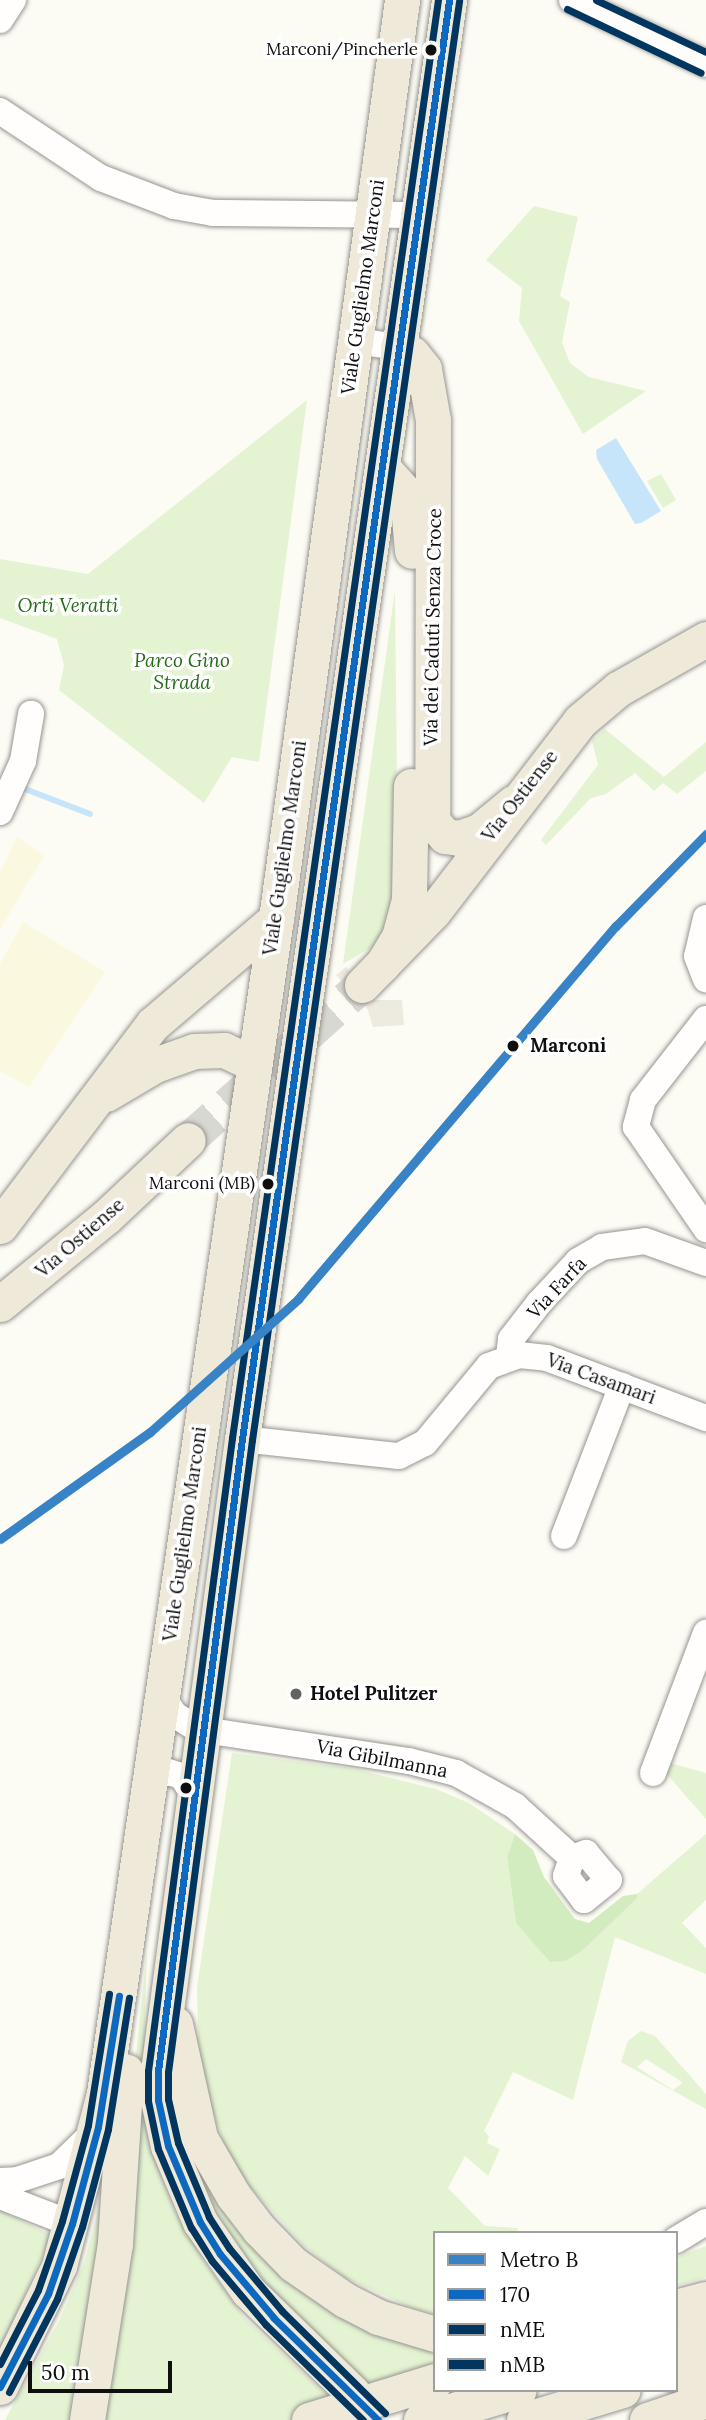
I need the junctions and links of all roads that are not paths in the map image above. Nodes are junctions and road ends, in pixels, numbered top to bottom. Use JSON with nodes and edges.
{"nodes":[{"id":1,"x":13,"y":0,"type":"edge"},
{"id":2,"x":402,"y":0,"type":"edge"},
{"id":3,"x":449,"y":0,"type":"edge"},
{"id":4,"x":572,"y":0,"type":"edge"},
{"id":5,"x":0,"y":20,"type":"edge"},
{"id":6,"x":706,"y":64,"type":"edge"},
{"id":7,"x":0,"y":111,"type":"edge"},
{"id":8,"x":373,"y":213,"type":"junction"},
{"id":9,"x":417,"y":215,"type":"junction"},
{"id":10,"x":355,"y":341,"type":"junction"},
{"id":11,"x":398,"y":347,"type":"junction"},
{"id":12,"x":382,"y":467,"type":"junction"},
{"id":13,"x":706,"y":639,"type":"edge"},
{"id":14,"x":31,"y":714,"type":"dead end"},
{"id":15,"x":513,"y":803,"type":"junction"},
{"id":16,"x":0,"y":812,"type":"edge"},
{"id":17,"x":706,"y":918,"type":"edge"},
{"id":18,"x":276,"y":919,"type":"junction"},
{"id":19,"x":372,"y":975,"type":"joint"},
{"id":20,"x":706,"y":979,"type":"edge"},
{"id":21,"x":706,"y":1019,"type":"edge"},
{"id":22,"x":254,"y":1064,"type":"junction"},
{"id":23,"x":97,"y":1099,"type":"junction"},
{"id":24,"x":188,"y":1140,"type":"tunnel mouth"},
{"id":25,"x":0,"y":1226,"type":"edge"},
{"id":26,"x":706,"y":1229,"type":"edge"},
{"id":27,"x":706,"y":1263,"type":"edge"},
{"id":28,"x":0,"y":1304,"type":"edge"},
{"id":29,"x":509,"y":1356,"type":"junction"},
{"id":30,"x":622,"y":1386,"type":"junction"},
{"id":31,"x":706,"y":1418,"type":"edge"},
{"id":32,"x":242,"y":1439,"type":"junction"},
{"id":33,"x":564,"y":1536,"type":"dead end"},
{"id":34,"x":706,"y":1633,"type":"edge"},
{"id":35,"x":162,"y":1696,"type":"junction"},
{"id":36,"x":205,"y":1730,"type":"junction"},
{"id":37,"x":653,"y":1773,"type":"dead end"},
{"id":38,"x":152,"y":1777,"type":"junction"},
{"id":39,"x":197,"y":1801,"type":"junction"},
{"id":40,"x":572,"y":1858,"type":"dead end"},
{"id":41,"x":121,"y":1977,"type":"junction"},
{"id":42,"x":171,"y":1979,"type":"junction"},
{"id":43,"x":98,"y":2127,"type":"junction"},
{"id":44,"x":0,"y":2180,"type":"edge"},
{"id":45,"x":0,"y":2196,"type":"edge"},
{"id":46,"x":706,"y":2222,"type":"edge"},
{"id":47,"x":72,"y":2224,"type":"junction"},
{"id":48,"x":678,"y":2239,"type":"edge"},
{"id":49,"x":706,"y":2299,"type":"edge"},
{"id":50,"x":678,"y":2306,"type":"edge"},
{"id":51,"x":433,"y":2333,"type":"edge"},
{"id":52,"x":706,"y":2333,"type":"edge"},
{"id":53,"x":678,"y":2342,"type":"edge"},
{"id":54,"x":706,"y":2365,"type":"edge"},
{"id":55,"x":678,"y":2373,"type":"edge"},
{"id":56,"x":433,"y":2382,"type":"edge"},
{"id":57,"x":0,"y":2387,"type":"edge"},
{"id":58,"x":512,"y":2392,"type":"edge"},
{"id":59,"x":616,"y":2392,"type":"edge"},
{"id":60,"x":353,"y":2393,"type":"dead end"},
{"id":61,"x":706,"y":2400,"type":"edge"},
{"id":62,"x":667,"y":2417,"type":"edge"},
{"id":63,"x":87,"y":2420,"type":"edge"},
{"id":64,"x":309,"y":2420,"type":"edge"},
{"id":65,"x":421,"y":2420,"type":"edge"},
{"id":66,"x":524,"y":2420,"type":"edge"}],
"edges":[{"from":1,"to":5,"type":"street"},
{"from":2,"to":8,"type":"main road","name":"Viale Guglielmo Marconi"},
{"from":3,"to":9,"type":"main road"},
{"from":4,"to":6,"type":"street"},
{"from":7,"to":8,"type":"street"},
{"from":8,"to":9,"type":"street"},
{"from":8,"to":10,"type":"main road","name":"Viale Guglielmo Marconi"},
{"from":9,"to":11,"type":"main road"},
{"from":10,"to":11,"type":"street"},
{"from":10,"to":18,"type":"main road","name":"Viale Guglielmo Marconi"},
{"from":11,"to":12,"type":"main road"},
{"from":11,"to":15,"type":"main road","name":"Via dei Caduti Senza Croce"},
{"from":12,"to":19,"type":"main road","name":"Via dei Caduti Senza Croce"},
{"from":12,"to":32,"type":"main road"},
{"from":13,"to":15,"type":"main road","name":"Via Ostiense"},
{"from":14,"to":16,"type":"street"},
{"from":15,"to":19,"type":"main road","name":"Via Ostiense"},
{"from":17,"to":20,"type":"street"},
{"from":18,"to":22,"type":"main road","name":"Viale Guglielmo Marconi"},
{"from":18,"to":23,"type":"main road"},
{"from":21,"to":26,"type":"street"},
{"from":22,"to":23,"type":"main road"},
{"from":22,"to":35,"type":"main road","name":"Viale Guglielmo Marconi"},
{"from":23,"to":25,"type":"main road"},
{"from":24,"to":28,"type":"main road","name":"Via Ostiense"},
{"from":27,"to":29,"type":"street","name":"Via Farfa"},
{"from":29,"to":30,"type":"street","name":"Via Casamari"},
{"from":29,"to":32,"type":"street"},
{"from":30,"to":31,"type":"street","name":"Via Casamari"},
{"from":30,"to":33,"type":"street"},
{"from":32,"to":36,"type":"main road"},
{"from":34,"to":37,"type":"street"},
{"from":35,"to":36,"type":"street"},
{"from":35,"to":38,"type":"main road","name":"Viale Guglielmo Marconi"},
{"from":36,"to":39,"type":"main road"},
{"from":36,"to":40,"type":"street","name":"Via Gibilmanna"},
{"from":38,"to":39,"type":"street"},
{"from":38,"to":41,"type":"main road","name":"Viale Guglielmo Marconi"},
{"from":39,"to":42,"type":"main road"},
{"from":41,"to":43,"type":"main road","name":"Viale Guglielmo Marconi"},
{"from":41,"to":63,"type":"main road"},
{"from":42,"to":51,"type":"main road"},
{"from":42,"to":60,"type":"main road"},
{"from":43,"to":44,"type":"street"},
{"from":43,"to":47,"type":"main road","name":"Viale Guglielmo Marconi"},
{"from":45,"to":47,"type":"street"},
{"from":46,"to":48,"type":"street"},
{"from":47,"to":57,"type":"main road","name":"Viale Guglielmo Marconi"},
{"from":49,"to":50,"type":"main road"},
{"from":52,"to":53,"type":"main road"},
{"from":54,"to":55,"type":"main road"},
{"from":56,"to":64,"type":"main road"},
{"from":58,"to":65,"type":"main road"},
{"from":59,"to":66,"type":"main road"},
{"from":61,"to":62,"type":"main road"}]}
